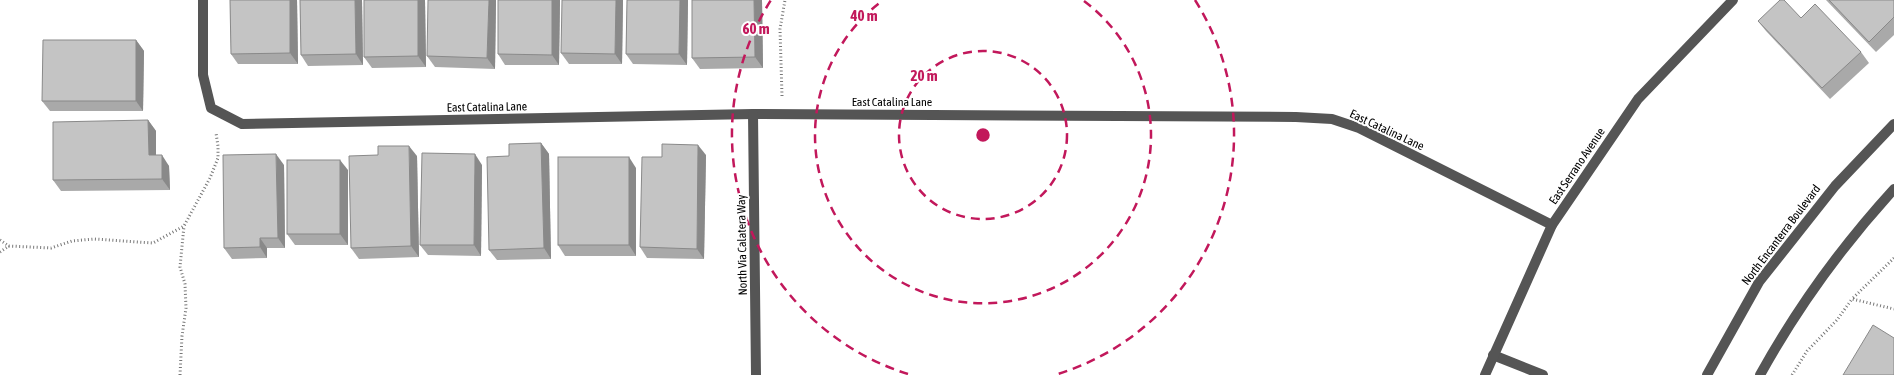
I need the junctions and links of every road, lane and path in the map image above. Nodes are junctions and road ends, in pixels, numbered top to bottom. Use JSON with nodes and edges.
{"nodes":[{"id":1,"x":203,"y":0,"type":"edge"},
{"id":2,"x":785,"y":0,"type":"edge"},
{"id":3,"x":1733,"y":0,"type":"edge"},
{"id":4,"x":211,"y":108,"type":"junction"},
{"id":5,"x":753,"y":114,"type":"junction"},
{"id":6,"x":781,"y":114,"type":"junction"},
{"id":7,"x":1894,"y":124,"type":"edge"},
{"id":8,"x":1894,"y":189,"type":"edge"},
{"id":9,"x":1552,"y":225,"type":"junction"},
{"id":10,"x":184,"y":226,"type":"junction"},
{"id":11,"x":0,"y":240,"type":"edge"},
{"id":12,"x":9,"y":246,"type":"junction"},
{"id":13,"x":0,"y":252,"type":"edge"},
{"id":14,"x":1894,"y":258,"type":"edge"},
{"id":15,"x":1852,"y":299,"type":"junction"},
{"id":16,"x":1894,"y":309,"type":"edge"},
{"id":17,"x":1493,"y":355,"type":"junction"},
{"id":18,"x":180,"y":375,"type":"edge"},
{"id":19,"x":756,"y":375,"type":"edge"},
{"id":20,"x":1485,"y":375,"type":"edge"},
{"id":21,"x":1543,"y":375,"type":"edge"},
{"id":22,"x":1707,"y":375,"type":"edge"},
{"id":23,"x":1760,"y":375,"type":"edge"},
{"id":24,"x":1792,"y":375,"type":"edge"}],
"edges":[{"from":1,"to":4,"type":"street"},
{"from":2,"to":6,"type":"path"},
{"from":3,"to":9,"type":"street","name":"East Serrano Avenue"},
{"from":4,"to":5,"type":"street","name":"East Catalina Lane"},
{"from":4,"to":10,"type":"path"},
{"from":5,"to":6,"type":"street","name":"East Catalina Lane"},
{"from":5,"to":19,"type":"street","name":"North Via Calatera Way"},
{"from":6,"to":9,"type":"street","name":"East Catalina Lane"},
{"from":7,"to":22,"type":"street","name":"North Encanterra Boulevard"},
{"from":8,"to":23,"type":"street"},
{"from":9,"to":17,"type":"street","name":"East Serrano Avenue"},
{"from":10,"to":12,"type":"path"},
{"from":10,"to":18,"type":"path"},
{"from":11,"to":12,"type":"path"},
{"from":12,"to":13,"type":"path"},
{"from":14,"to":15,"type":"path"},
{"from":15,"to":16,"type":"path"},
{"from":15,"to":24,"type":"path"},
{"from":17,"to":20,"type":"street","name":"East Serrano Avenue"},
{"from":17,"to":21,"type":"street"}]}
